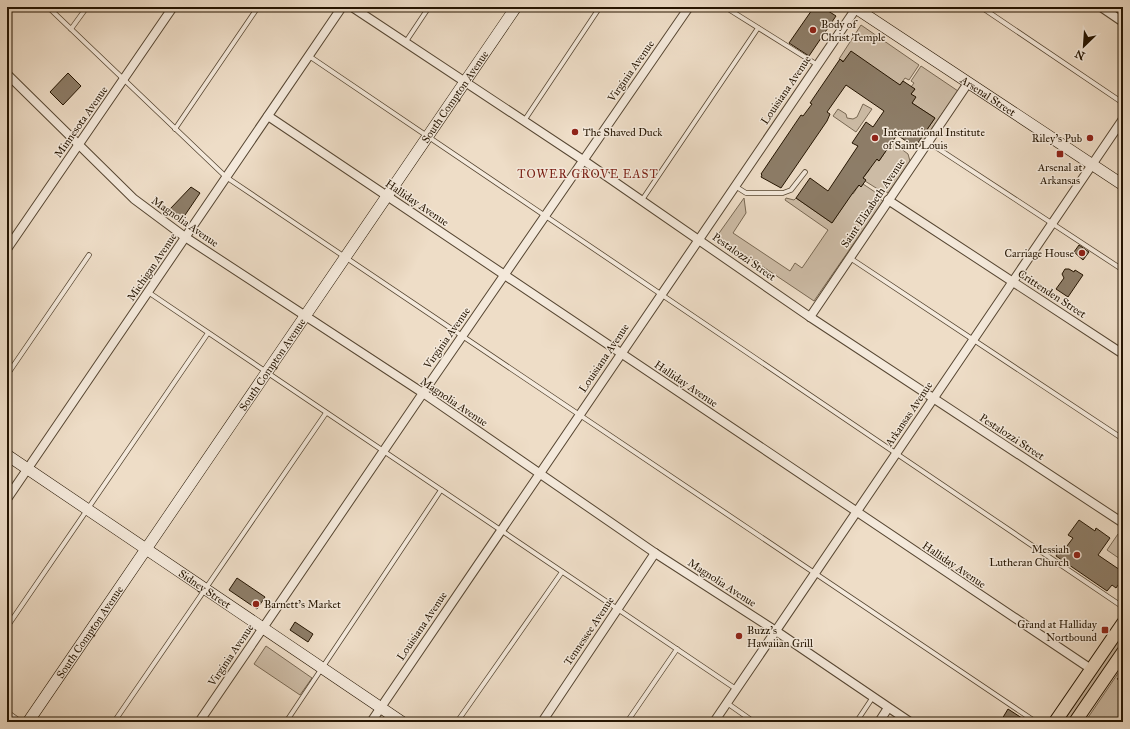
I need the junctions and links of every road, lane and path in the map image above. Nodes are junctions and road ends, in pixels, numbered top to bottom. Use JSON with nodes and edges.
{"nodes":[{"id":1,"x":48,"y":7,"type":"edge"},
{"id":2,"x":87,"y":7,"type":"edge"},
{"id":3,"x":173,"y":7,"type":"edge"},
{"id":4,"x":258,"y":7,"type":"edge"},
{"id":5,"x":342,"y":7,"type":"edge"},
{"id":6,"x":352,"y":7,"type":"edge"},
{"id":7,"x":429,"y":7,"type":"edge"},
{"id":8,"x":516,"y":7,"type":"edge"},
{"id":9,"x":600,"y":7,"type":"edge"},
{"id":10,"x":689,"y":7,"type":"edge"},
{"id":11,"x":725,"y":7,"type":"edge"},
{"id":12,"x":856,"y":7,"type":"edge"},
{"id":13,"x":980,"y":7,"type":"edge"},
{"id":14,"x":1101,"y":7,"type":"edge"},
{"id":15,"x":1123,"y":22,"type":"edge"},
{"id":16,"x":758,"y":28,"type":"junction"},
{"id":17,"x":71,"y":30,"type":"junction"},
{"id":18,"x":405,"y":43,"type":"junction"},
{"id":19,"x":309,"y":56,"type":"junction"},
{"id":20,"x":816,"y":64,"type":"junction"},
{"id":21,"x":7,"y":74,"type":"edge"},
{"id":22,"x":123,"y":79,"type":"junction"},
{"id":23,"x":464,"y":82,"type":"junction"},
{"id":24,"x":968,"y":83,"type":"junction"},
{"id":25,"x":1123,"y":103,"type":"edge"},
{"id":26,"x":268,"y":116,"type":"junction"},
{"id":27,"x":1123,"y":119,"type":"edge"},
{"id":28,"x":524,"y":121,"type":"junction"},
{"id":29,"x":175,"y":129,"type":"junction"},
{"id":30,"x":427,"y":137,"type":"junction"},
{"id":31,"x":928,"y":142,"type":"junction"},
{"id":32,"x":79,"y":144,"type":"junction"},
{"id":33,"x":583,"y":160,"type":"junction"},
{"id":34,"x":1092,"y":164,"type":"junction"},
{"id":35,"x":805,"y":172,"type":"dead end"},
{"id":36,"x":226,"y":177,"type":"junction"},
{"id":37,"x":1123,"y":185,"type":"edge"},
{"id":38,"x":734,"y":186,"type":"junction"},
{"id":39,"x":387,"y":196,"type":"junction"},
{"id":40,"x":642,"y":200,"type":"junction"},
{"id":41,"x":888,"y":200,"type":"junction"},
{"id":42,"x":545,"y":215,"type":"junction"},
{"id":43,"x":1052,"y":224,"type":"junction"},
{"id":44,"x":186,"y":237,"type":"junction"},
{"id":45,"x":698,"y":239,"type":"junction"},
{"id":46,"x":7,"y":249,"type":"edge"},
{"id":47,"x":89,"y":255,"type":"dead end"},
{"id":48,"x":345,"y":257,"type":"junction"},
{"id":49,"x":850,"y":258,"type":"junction"},
{"id":50,"x":1123,"y":270,"type":"edge"},
{"id":51,"x":504,"y":275,"type":"junction"},
{"id":52,"x":1013,"y":281,"type":"junction"},
{"id":53,"x":148,"y":292,"type":"junction"},
{"id":54,"x":661,"y":293,"type":"junction"},
{"id":55,"x":305,"y":316,"type":"junction"},
{"id":56,"x":810,"y":316,"type":"junction"},
{"id":57,"x":208,"y":333,"type":"junction"},
{"id":58,"x":462,"y":336,"type":"junction"},
{"id":59,"x":974,"y":339,"type":"junction"},
{"id":60,"x":621,"y":353,"type":"junction"},
{"id":61,"x":1123,"y":354,"type":"edge"},
{"id":62,"x":266,"y":372,"type":"junction"},
{"id":63,"x":7,"y":375,"type":"edge"},
{"id":64,"x":422,"y":393,"type":"junction"},
{"id":65,"x":934,"y":398,"type":"junction"},
{"id":66,"x":326,"y":413,"type":"junction"},
{"id":67,"x":579,"y":415,"type":"junction"},
{"id":68,"x":1123,"y":439,"type":"edge"},
{"id":69,"x":383,"y":451,"type":"junction"},
{"id":70,"x":895,"y":454,"type":"junction"},
{"id":71,"x":7,"y":455,"type":"edge"},
{"id":72,"x":27,"y":469,"type":"junction"},
{"id":73,"x":539,"y":474,"type":"junction"},
{"id":74,"x":441,"y":490,"type":"junction"},
{"id":75,"x":7,"y":499,"type":"edge"},
{"id":76,"x":87,"y":509,"type":"junction"},
{"id":77,"x":856,"y":512,"type":"junction"},
{"id":78,"x":1123,"y":523,"type":"edge"},
{"id":79,"x":501,"y":530,"type":"junction"},
{"id":80,"x":146,"y":549,"type":"junction"},
{"id":81,"x":655,"y":553,"type":"junction"},
{"id":82,"x":562,"y":572,"type":"junction"},
{"id":83,"x":815,"y":573,"type":"junction"},
{"id":84,"x":205,"y":589,"type":"junction"},
{"id":85,"x":1123,"y":607,"type":"edge"},
{"id":86,"x":618,"y":609,"type":"junction"},
{"id":87,"x":1123,"y":623,"type":"edge"},
{"id":88,"x":7,"y":627,"type":"edge"},
{"id":89,"x":262,"y":628,"type":"junction"},
{"id":90,"x":776,"y":631,"type":"junction"},
{"id":91,"x":677,"y":649,"type":"junction"},
{"id":92,"x":1123,"y":652,"type":"edge"},
{"id":93,"x":322,"y":668,"type":"junction"},
{"id":94,"x":1091,"y":669,"type":"junction"},
{"id":95,"x":1123,"y":678,"type":"edge"},
{"id":96,"x":1117,"y":679,"type":"dead end"},
{"id":97,"x":736,"y":689,"type":"junction"},
{"id":98,"x":873,"y":697,"type":"junction"},
{"id":99,"x":727,"y":703,"type":"junction"},
{"id":100,"x":380,"y":708,"type":"junction"},
{"id":101,"x":888,"y":708,"type":"junction"},
{"id":102,"x":7,"y":712,"type":"edge"},
{"id":103,"x":858,"y":721,"type":"dead end"},
{"id":104,"x":21,"y":722,"type":"edge"},
{"id":105,"x":28,"y":722,"type":"edge"},
{"id":106,"x":114,"y":722,"type":"edge"},
{"id":107,"x":198,"y":722,"type":"edge"},
{"id":108,"x":286,"y":722,"type":"edge"},
{"id":109,"x":371,"y":722,"type":"edge"},
{"id":110,"x":402,"y":722,"type":"edge"},
{"id":111,"x":457,"y":722,"type":"edge"},
{"id":112,"x":542,"y":722,"type":"edge"},
{"id":113,"x":627,"y":722,"type":"edge"},
{"id":114,"x":714,"y":722,"type":"edge"},
{"id":115,"x":754,"y":722,"type":"edge"},
{"id":116,"x":879,"y":722,"type":"edge"},
{"id":117,"x":910,"y":722,"type":"edge"},
{"id":118,"x":1036,"y":722,"type":"edge"},
{"id":119,"x":1055,"y":722,"type":"edge"},
{"id":120,"x":1075,"y":722,"type":"edge"}],
"edges":[{"from":1,"to":17,"type":"lane"},
{"from":2,"to":17,"type":"lane"},
{"from":3,"to":22,"type":"street","name":"Minnesota Avenue"},
{"from":4,"to":29,"type":"lane"},
{"from":5,"to":19,"type":"street","name":"Michigan Avenue"},
{"from":6,"to":18,"type":"street","name":"Pestalozzi Street"},
{"from":7,"to":18,"type":"lane"},
{"from":8,"to":23,"type":"main road","name":"South Compton Avenue"},
{"from":9,"to":28,"type":"lane"},
{"from":10,"to":33,"type":"street","name":"Virginia Avenue"},
{"from":11,"to":16,"type":"lane"},
{"from":12,"to":20,"type":"street","name":"Louisiana Avenue"},
{"from":12,"to":24,"type":"main road","name":"Arsenal Street"},
{"from":13,"to":25,"type":"lane"},
{"from":14,"to":15,"type":"street"},
{"from":16,"to":20,"type":"lane"},
{"from":16,"to":40,"type":"lane"},
{"from":17,"to":22,"type":"lane"},
{"from":18,"to":23,"type":"street","name":"Pestalozzi Street"},
{"from":19,"to":26,"type":"street","name":"Michigan Avenue"},
{"from":19,"to":30,"type":"lane"},
{"from":20,"to":38,"type":"street","name":"Louisiana Avenue"},
{"from":21,"to":32,"type":"street","name":"Magnolia Avenue"},
{"from":22,"to":29,"type":"lane"},
{"from":22,"to":32,"type":"street","name":"Minnesota Avenue"},
{"from":23,"to":28,"type":"street","name":"Pestalozzi Street"},
{"from":23,"to":30,"type":"main road","name":"South Compton Avenue"},
{"from":24,"to":31,"type":"street","name":"Saint Elizabeth Avenue"},
{"from":24,"to":34,"type":"main road","name":"Arsenal Street"},
{"from":26,"to":36,"type":"street","name":"Michigan Avenue"},
{"from":26,"to":39,"type":"street","name":"Halliday Avenue"},
{"from":27,"to":34,"type":"street","name":"Arkansas Avenue"},
{"from":28,"to":33,"type":"street","name":"Pestalozzi Street"},
{"from":29,"to":36,"type":"lane"},
{"from":30,"to":39,"type":"main road","name":"South Compton Avenue"},
{"from":30,"to":42,"type":"lane"},
{"from":31,"to":41,"type":"street","name":"Saint Elizabeth Avenue"},
{"from":31,"to":43,"type":"lane"},
{"from":32,"to":44,"type":"street","name":"Magnolia Avenue"},
{"from":32,"to":46,"type":"street","name":"Minnesota Avenue"},
{"from":33,"to":40,"type":"street","name":"Pestalozzi Street"},
{"from":33,"to":42,"type":"street","name":"Virginia Avenue"},
{"from":34,"to":37,"type":"main road","name":"Arsenal Street"},
{"from":34,"to":43,"type":"street","name":"Arkansas Avenue"},
{"from":35,"to":38,"type":"lane"},
{"from":36,"to":44,"type":"street","name":"Michigan Avenue"},
{"from":36,"to":48,"type":"lane"},
{"from":38,"to":45,"type":"street","name":"Louisiana Avenue"},
{"from":39,"to":48,"type":"main road","name":"South Compton Avenue"},
{"from":39,"to":51,"type":"street","name":"Halliday Avenue"},
{"from":40,"to":45,"type":"street","name":"Pestalozzi Street"},
{"from":41,"to":49,"type":"street","name":"Saint Elizabeth Avenue"},
{"from":41,"to":52,"type":"street","name":"Crittenden Street"},
{"from":42,"to":51,"type":"street","name":"Virginia Avenue"},
{"from":42,"to":54,"type":"lane"},
{"from":43,"to":50,"type":"lane"},
{"from":43,"to":52,"type":"street","name":"Arkansas Avenue"},
{"from":44,"to":53,"type":"street","name":"Michigan Avenue"},
{"from":44,"to":55,"type":"street","name":"Magnolia Avenue"},
{"from":45,"to":54,"type":"street","name":"Louisiana Avenue"},
{"from":45,"to":56,"type":"street","name":"Pestalozzi Street"},
{"from":47,"to":63,"type":"lane"},
{"from":48,"to":55,"type":"main road","name":"South Compton Avenue"},
{"from":48,"to":58,"type":"lane"},
{"from":49,"to":56,"type":"street","name":"Saint Elizabeth Avenue"},
{"from":49,"to":59,"type":"lane"},
{"from":51,"to":58,"type":"street","name":"Virginia Avenue"},
{"from":51,"to":60,"type":"street","name":"Halliday Avenue"},
{"from":52,"to":59,"type":"street","name":"Arkansas Avenue"},
{"from":52,"to":61,"type":"street","name":"Crittenden Street"},
{"from":53,"to":57,"type":"lane"},
{"from":53,"to":72,"type":"street","name":"Michigan Avenue"},
{"from":54,"to":60,"type":"street","name":"Louisiana Avenue"},
{"from":54,"to":70,"type":"lane"},
{"from":55,"to":62,"type":"main road","name":"South Compton Avenue"},
{"from":55,"to":64,"type":"street","name":"Magnolia Avenue"},
{"from":56,"to":65,"type":"street","name":"Pestalozzi Street"},
{"from":57,"to":62,"type":"lane"},
{"from":57,"to":76,"type":"lane"},
{"from":58,"to":64,"type":"street","name":"Virginia Avenue"},
{"from":58,"to":67,"type":"lane"},
{"from":59,"to":65,"type":"street","name":"Arkansas Avenue"},
{"from":59,"to":68,"type":"lane"},
{"from":60,"to":67,"type":"street","name":"Louisiana Avenue"},
{"from":60,"to":77,"type":"street","name":"Halliday Avenue"},
{"from":62,"to":66,"type":"lane"},
{"from":62,"to":80,"type":"main road","name":"South Compton Avenue"},
{"from":64,"to":69,"type":"street","name":"Virginia Avenue"},
{"from":64,"to":73,"type":"street","name":"Magnolia Avenue"},
{"from":65,"to":70,"type":"street","name":"Arkansas Avenue"},
{"from":65,"to":78,"type":"street","name":"Pestalozzi Street"},
{"from":66,"to":69,"type":"lane"},
{"from":66,"to":84,"type":"lane"},
{"from":67,"to":73,"type":"street","name":"Louisiana Avenue"},
{"from":67,"to":83,"type":"lane"},
{"from":69,"to":74,"type":"lane"},
{"from":69,"to":89,"type":"street","name":"Virginia Avenue"},
{"from":70,"to":77,"type":"street","name":"Arkansas Avenue"},
{"from":70,"to":85,"type":"lane"},
{"from":71,"to":72,"type":"main road","name":"Sidney Street"},
{"from":72,"to":75,"type":"street","name":"Michigan Avenue"},
{"from":72,"to":76,"type":"main road","name":"Sidney Street"},
{"from":73,"to":79,"type":"street","name":"Louisiana Avenue"},
{"from":73,"to":81,"type":"street","name":"Magnolia Avenue"},
{"from":74,"to":79,"type":"lane"},
{"from":74,"to":93,"type":"lane"},
{"from":76,"to":80,"type":"main road","name":"Sidney Street"},
{"from":76,"to":88,"type":"lane"},
{"from":77,"to":83,"type":"street","name":"Arkansas Avenue"},
{"from":77,"to":94,"type":"street","name":"Halliday Avenue"},
{"from":79,"to":82,"type":"lane"},
{"from":79,"to":100,"type":"street","name":"Louisiana Avenue"},
{"from":80,"to":84,"type":"main road","name":"Sidney Street"},
{"from":80,"to":105,"type":"main road","name":"South Compton Avenue"},
{"from":81,"to":86,"type":"street","name":"Tennessee Avenue"},
{"from":81,"to":90,"type":"street","name":"Magnolia Avenue"},
{"from":82,"to":86,"type":"lane"},
{"from":82,"to":111,"type":"lane"},
{"from":83,"to":90,"type":"street","name":"Arkansas Avenue"},
{"from":83,"to":118,"type":"lane"},
{"from":84,"to":89,"type":"main road","name":"Sidney Street"},
{"from":84,"to":106,"type":"lane"},
{"from":86,"to":91,"type":"lane"},
{"from":86,"to":112,"type":"street","name":"Tennessee Avenue"},
{"from":87,"to":94,"type":"main road"},
{"from":89,"to":93,"type":"main road","name":"Sidney Street"},
{"from":89,"to":107,"type":"street","name":"Virginia Avenue"},
{"from":90,"to":97,"type":"street","name":"Arkansas Avenue"},
{"from":90,"to":98,"type":"street","name":"Magnolia Avenue"},
{"from":91,"to":97,"type":"lane"},
{"from":91,"to":113,"type":"lane"},
{"from":92,"to":120,"type":"main road"},
{"from":93,"to":100,"type":"main road","name":"Sidney Street"},
{"from":93,"to":108,"type":"lane"},
{"from":94,"to":119,"type":"main road"},
{"from":95,"to":96,"type":"path"},
{"from":97,"to":99,"type":"street","name":"Arkansas Avenue"},
{"from":98,"to":101,"type":"street","name":"Magnolia Avenue"},
{"from":98,"to":103,"type":"lane"},
{"from":99,"to":114,"type":"street","name":"Arkansas Avenue"},
{"from":99,"to":115,"type":"lane"},
{"from":100,"to":109,"type":"street","name":"Louisiana Avenue"},
{"from":100,"to":110,"type":"main road","name":"Sidney Street"},
{"from":101,"to":116,"type":"street"},
{"from":101,"to":117,"type":"street","name":"Magnolia Avenue"},
{"from":102,"to":104,"type":"lane"}]}
